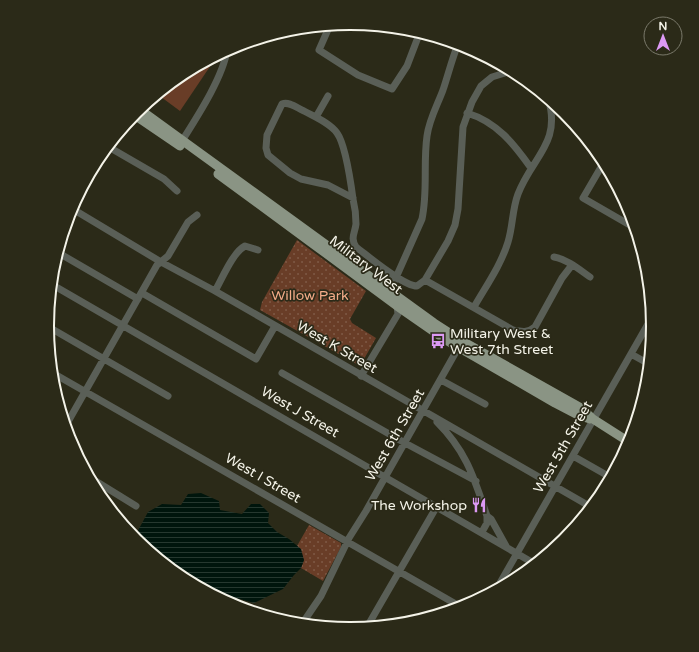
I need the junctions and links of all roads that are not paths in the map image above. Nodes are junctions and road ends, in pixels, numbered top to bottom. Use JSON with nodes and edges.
{"nodes":[{"id":1,"x":327,"y":31,"type":"edge"},
{"id":2,"x":417,"y":38,"type":"edge"},
{"id":3,"x":455,"y":50,"type":"edge"},
{"id":4,"x":225,"y":58,"type":"edge"},
{"id":5,"x":504,"y":74,"type":"edge"},
{"id":6,"x":328,"y":96,"type":"dead end"},
{"id":7,"x":550,"y":108,"type":"edge"},
{"id":8,"x":144,"y":113,"type":"edge"},
{"id":9,"x":467,"y":113,"type":"junction"},
{"id":10,"x":316,"y":117,"type":"junction"},
{"id":11,"x":139,"y":118,"type":"edge"},
{"id":12,"x":180,"y":143,"type":"junction"},
{"id":13,"x":113,"y":149,"type":"edge"},
{"id":14,"x":531,"y":168,"type":"junction"},
{"id":15,"x":600,"y":168,"type":"edge"},
{"id":16,"x":177,"y":191,"type":"dead end"},
{"id":17,"x":353,"y":198,"type":"junction"},
{"id":18,"x":77,"y":211,"type":"edge"},
{"id":19,"x":197,"y":215,"type":"dead end"},
{"id":20,"x":627,"y":223,"type":"edge"},
{"id":21,"x":258,"y":250,"type":"dead end"},
{"id":22,"x":62,"y":255,"type":"edge"},
{"id":23,"x":554,"y":257,"type":"dead end"},
{"id":24,"x":161,"y":262,"type":"junction"},
{"id":25,"x":572,"y":265,"type":"junction"},
{"id":26,"x":396,"y":276,"type":"junction"},
{"id":27,"x":590,"y":277,"type":"dead end"},
{"id":28,"x":425,"y":280,"type":"junction"},
{"id":29,"x":56,"y":287,"type":"edge"},
{"id":30,"x":215,"y":291,"type":"junction"},
{"id":31,"x":390,"y":291,"type":"junction"},
{"id":32,"x":140,"y":296,"type":"junction"},
{"id":33,"x":397,"y":306,"type":"junction"},
{"id":34,"x":474,"y":307,"type":"junction"},
{"id":35,"x":122,"y":325,"type":"junction"},
{"id":36,"x":275,"y":326,"type":"junction"},
{"id":37,"x":646,"y":328,"type":"edge"},
{"id":38,"x":54,"y":330,"type":"edge"},
{"id":39,"x":460,"y":344,"type":"junction"},
{"id":40,"x":631,"y":354,"type":"junction"},
{"id":41,"x":103,"y":358,"type":"junction"},
{"id":42,"x":643,"y":361,"type":"edge"},
{"id":43,"x":282,"y":373,"type":"dead end"},
{"id":44,"x":58,"y":376,"type":"edge"},
{"id":45,"x":361,"y":376,"type":"junction"},
{"id":46,"x":441,"y":380,"type":"junction"},
{"id":47,"x":85,"y":391,"type":"junction"},
{"id":48,"x":168,"y":396,"type":"dead end"},
{"id":49,"x":485,"y":404,"type":"dead end"},
{"id":50,"x":423,"y":411,"type":"junction"},
{"id":51,"x":432,"y":417,"type":"junction"},
{"id":52,"x":68,"y":418,"type":"edge"},
{"id":53,"x":593,"y":419,"type":"junction"},
{"id":54,"x":459,"y":431,"type":"junction"},
{"id":55,"x":468,"y":437,"type":"junction"},
{"id":56,"x":623,"y":438,"type":"edge"},
{"id":57,"x":405,"y":443,"type":"junction"},
{"id":58,"x":460,"y":448,"type":"junction"},
{"id":59,"x":573,"y":456,"type":"junction"},
{"id":60,"x":606,"y":475,"type":"edge"},
{"id":61,"x":386,"y":477,"type":"junction"},
{"id":62,"x":476,"y":481,"type":"junction"},
{"id":63,"x":100,"y":485,"type":"edge"},
{"id":64,"x":555,"y":487,"type":"junction"},
{"id":65,"x":586,"y":504,"type":"edge"},
{"id":66,"x":136,"y":506,"type":"dead end"},
{"id":67,"x":437,"y":506,"type":"junction"},
{"id":68,"x":487,"y":516,"type":"junction"},
{"id":69,"x":482,"y":532,"type":"junction"},
{"id":70,"x":348,"y":542,"type":"junction"},
{"id":71,"x":506,"y":546,"type":"junction"},
{"id":72,"x":517,"y":553,"type":"junction"},
{"id":73,"x":530,"y":561,"type":"edge"},
{"id":74,"x":399,"y":572,"type":"junction"},
{"id":75,"x":502,"y":579,"type":"edge"},
{"id":76,"x":453,"y":603,"type":"edge"},
{"id":77,"x":307,"y":618,"type":"edge"},
{"id":78,"x":371,"y":621,"type":"edge"}],
"edges":[{"from":1,"to":2,"type":"street"},
{"from":3,"to":26,"type":"street"},
{"from":4,"to":12,"type":"street"},
{"from":5,"to":9,"type":"street"},
{"from":6,"to":10,"type":"street"},
{"from":7,"to":14,"type":"street"},
{"from":8,"to":12,"type":"main road","name":"Military West"},
{"from":9,"to":14,"type":"street"},
{"from":9,"to":28,"type":"street"},
{"from":10,"to":17,"type":"street"},
{"from":10,"to":17,"type":"street"},
{"from":11,"to":12,"type":"main road","name":"Military West"},
{"from":12,"to":31,"type":"main road","name":"Military West"},
{"from":12,"to":33,"type":"main road","name":"Military West"},
{"from":13,"to":16,"type":"street"},
{"from":14,"to":34,"type":"street"},
{"from":15,"to":20,"type":"street"},
{"from":17,"to":26,"type":"street"},
{"from":18,"to":24,"type":"street","name":"West K Street"},
{"from":19,"to":24,"type":"street"},
{"from":21,"to":30,"type":"street"},
{"from":22,"to":32,"type":"street"},
{"from":23,"to":25,"type":"street"},
{"from":24,"to":30,"type":"street","name":"West K Street"},
{"from":24,"to":32,"type":"street"},
{"from":25,"to":27,"type":"street"},
{"from":25,"to":34,"type":"street"},
{"from":26,"to":28,"type":"street"},
{"from":26,"to":31,"type":"street"},
{"from":28,"to":34,"type":"street"},
{"from":29,"to":35,"type":"street","name":"West J Street"},
{"from":30,"to":36,"type":"street","name":"West K Street"},
{"from":31,"to":33,"type":"street"},
{"from":31,"to":39,"type":"main road","name":"Military West"},
{"from":32,"to":35,"type":"street"},
{"from":32,"to":36,"type":"street"},
{"from":33,"to":39,"type":"main road","name":"Military West"},
{"from":33,"to":45,"type":"street"},
{"from":35,"to":41,"type":"street"},
{"from":35,"to":61,"type":"street","name":"West J Street"},
{"from":36,"to":45,"type":"street","name":"West K Street"},
{"from":37,"to":40,"type":"street","name":"West 5th Street"},
{"from":38,"to":41,"type":"street"},
{"from":39,"to":46,"type":"street","name":"West 6th Street"},
{"from":39,"to":53,"type":"main road","name":"Military West"},
{"from":40,"to":42,"type":"street"},
{"from":40,"to":53,"type":"street","name":"West 5th Street"},
{"from":41,"to":47,"type":"street"},
{"from":41,"to":48,"type":"street"},
{"from":43,"to":57,"type":"street"},
{"from":44,"to":47,"type":"street","name":"West I Street"},
{"from":45,"to":50,"type":"street","name":"West K Street"},
{"from":46,"to":49,"type":"street"},
{"from":46,"to":50,"type":"street","name":"West 6th Street"},
{"from":47,"to":52,"type":"street"},
{"from":47,"to":70,"type":"street","name":"West I Street"},
{"from":50,"to":51,"type":"street","name":"West K Street"},
{"from":50,"to":57,"type":"street","name":"West 6th Street"},
{"from":51,"to":54,"type":"street","name":"West K Street"},
{"from":51,"to":58,"type":"street"},
{"from":53,"to":56,"type":"main road","name":"Military West"},
{"from":53,"to":59,"type":"street","name":"West 5th Street"},
{"from":54,"to":55,"type":"street","name":"West K Street"},
{"from":54,"to":58,"type":"street"},
{"from":55,"to":58,"type":"street"},
{"from":55,"to":64,"type":"street","name":"West K Street"},
{"from":57,"to":61,"type":"street","name":"West 6th Street"},
{"from":57,"to":62,"type":"street"},
{"from":58,"to":62,"type":"street"},
{"from":59,"to":60,"type":"street"},
{"from":59,"to":64,"type":"street","name":"West 5th Street"},
{"from":61,"to":67,"type":"street","name":"West J Street"},
{"from":61,"to":70,"type":"street","name":"West 6th Street"},
{"from":62,"to":68,"type":"street"},
{"from":63,"to":66,"type":"street"},
{"from":64,"to":65,"type":"street","name":"West K Street"},
{"from":64,"to":72,"type":"street","name":"West 5th Street"},
{"from":67,"to":69,"type":"street","name":"West J Street"},
{"from":67,"to":74,"type":"street"},
{"from":68,"to":69,"type":"street"},
{"from":68,"to":71,"type":"street"},
{"from":69,"to":71,"type":"street","name":"West J Street"},
{"from":70,"to":74,"type":"street","name":"West I Street"},
{"from":70,"to":77,"type":"street","name":"West 6th Street"},
{"from":71,"to":72,"type":"street","name":"West J Street"},
{"from":72,"to":73,"type":"street","name":"West J Street"},
{"from":72,"to":75,"type":"street","name":"West 5th Street"},
{"from":74,"to":76,"type":"street","name":"West I Street"},
{"from":74,"to":78,"type":"street"}]}
